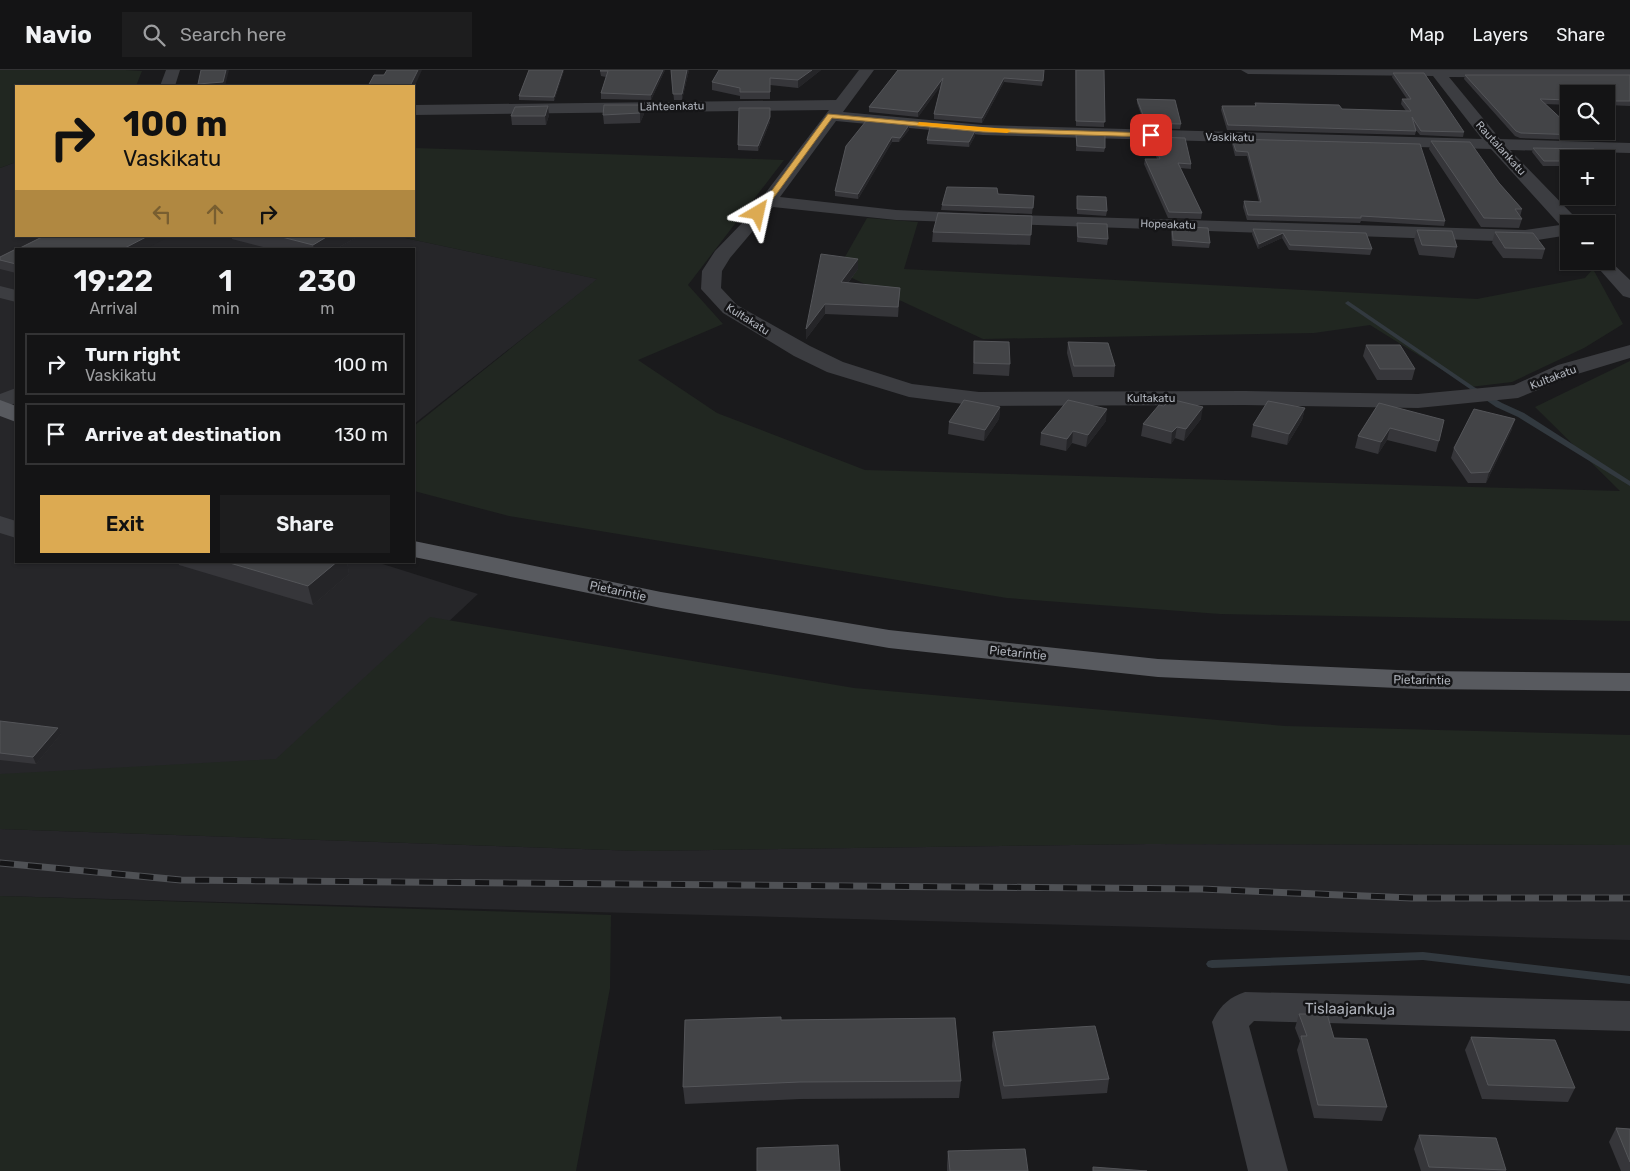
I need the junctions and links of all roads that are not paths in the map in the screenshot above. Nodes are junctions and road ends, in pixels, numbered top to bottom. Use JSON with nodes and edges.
{"nodes":[{"id":1,"x":173,"y":70,"type":"edge"},
{"id":2,"x":867,"y":70,"type":"edge"},
{"id":3,"x":1248,"y":70,"type":"edge"},
{"id":4,"x":1437,"y":71,"type":"edge"},
{"id":5,"x":1630,"y":74,"type":"edge"},
{"id":6,"x":168,"y":85,"type":"edge"},
{"id":7,"x":415,"y":110,"type":"edge"},
{"id":8,"x":835,"y":110,"type":"junction"},
{"id":9,"x":1495,"y":144,"type":"junction"},
{"id":10,"x":1630,"y":148,"type":"edge"},
{"id":11,"x":767,"y":201,"type":"junction"},
{"id":12,"x":1563,"y":215,"type":"edge"},
{"id":13,"x":1560,"y":230,"type":"edge"},
{"id":14,"x":1609,"y":270,"type":"edge"},
{"id":15,"x":0,"y":292,"type":"edge"},
{"id":16,"x":1630,"y":292,"type":"edge"},
{"id":17,"x":15,"y":296,"type":"edge"},
{"id":18,"x":1630,"y":351,"type":"edge"},
{"id":19,"x":15,"y":395,"type":"edge"},
{"id":20,"x":0,"y":402,"type":"edge"},
{"id":21,"x":0,"y":407,"type":"edge"},
{"id":22,"x":15,"y":414,"type":"edge"},
{"id":23,"x":0,"y":524,"type":"edge"},
{"id":24,"x":15,"y":530,"type":"edge"},
{"id":25,"x":415,"y":548,"type":"edge"},
{"id":26,"x":1630,"y":682,"type":"edge"},
{"id":27,"x":1630,"y":1016,"type":"edge"},
{"id":28,"x":1268,"y":1171,"type":"edge"}],
"edges":[{"from":1,"to":6,"type":"street"},
{"from":2,"to":8,"type":"street"},
{"from":3,"to":4,"type":"street"},
{"from":4,"to":5,"type":"street"},
{"from":4,"to":9,"type":"street","name":"Rautalankatu"},
{"from":7,"to":8,"type":"street","name":"Lähteenkatu"},
{"from":8,"to":9,"type":"street","name":"Vaskikatu"},
{"from":8,"to":11,"type":"street"},
{"from":9,"to":10,"type":"street","name":"Vaskikatu"},
{"from":9,"to":12,"type":"street","name":"Rautalankatu"},
{"from":11,"to":13,"type":"street","name":"Hopeakatu"},
{"from":11,"to":18,"type":"street","name":"Kultakatu"},
{"from":14,"to":16,"type":"street"},
{"from":15,"to":17,"type":"street"},
{"from":19,"to":20,"type":"street"},
{"from":21,"to":22,"type":"main road"},
{"from":23,"to":24,"type":"street"},
{"from":25,"to":26,"type":"main road","name":"Pietarintie"},
{"from":27,"to":28,"type":"street","name":"Tislaajankuja"}]}
